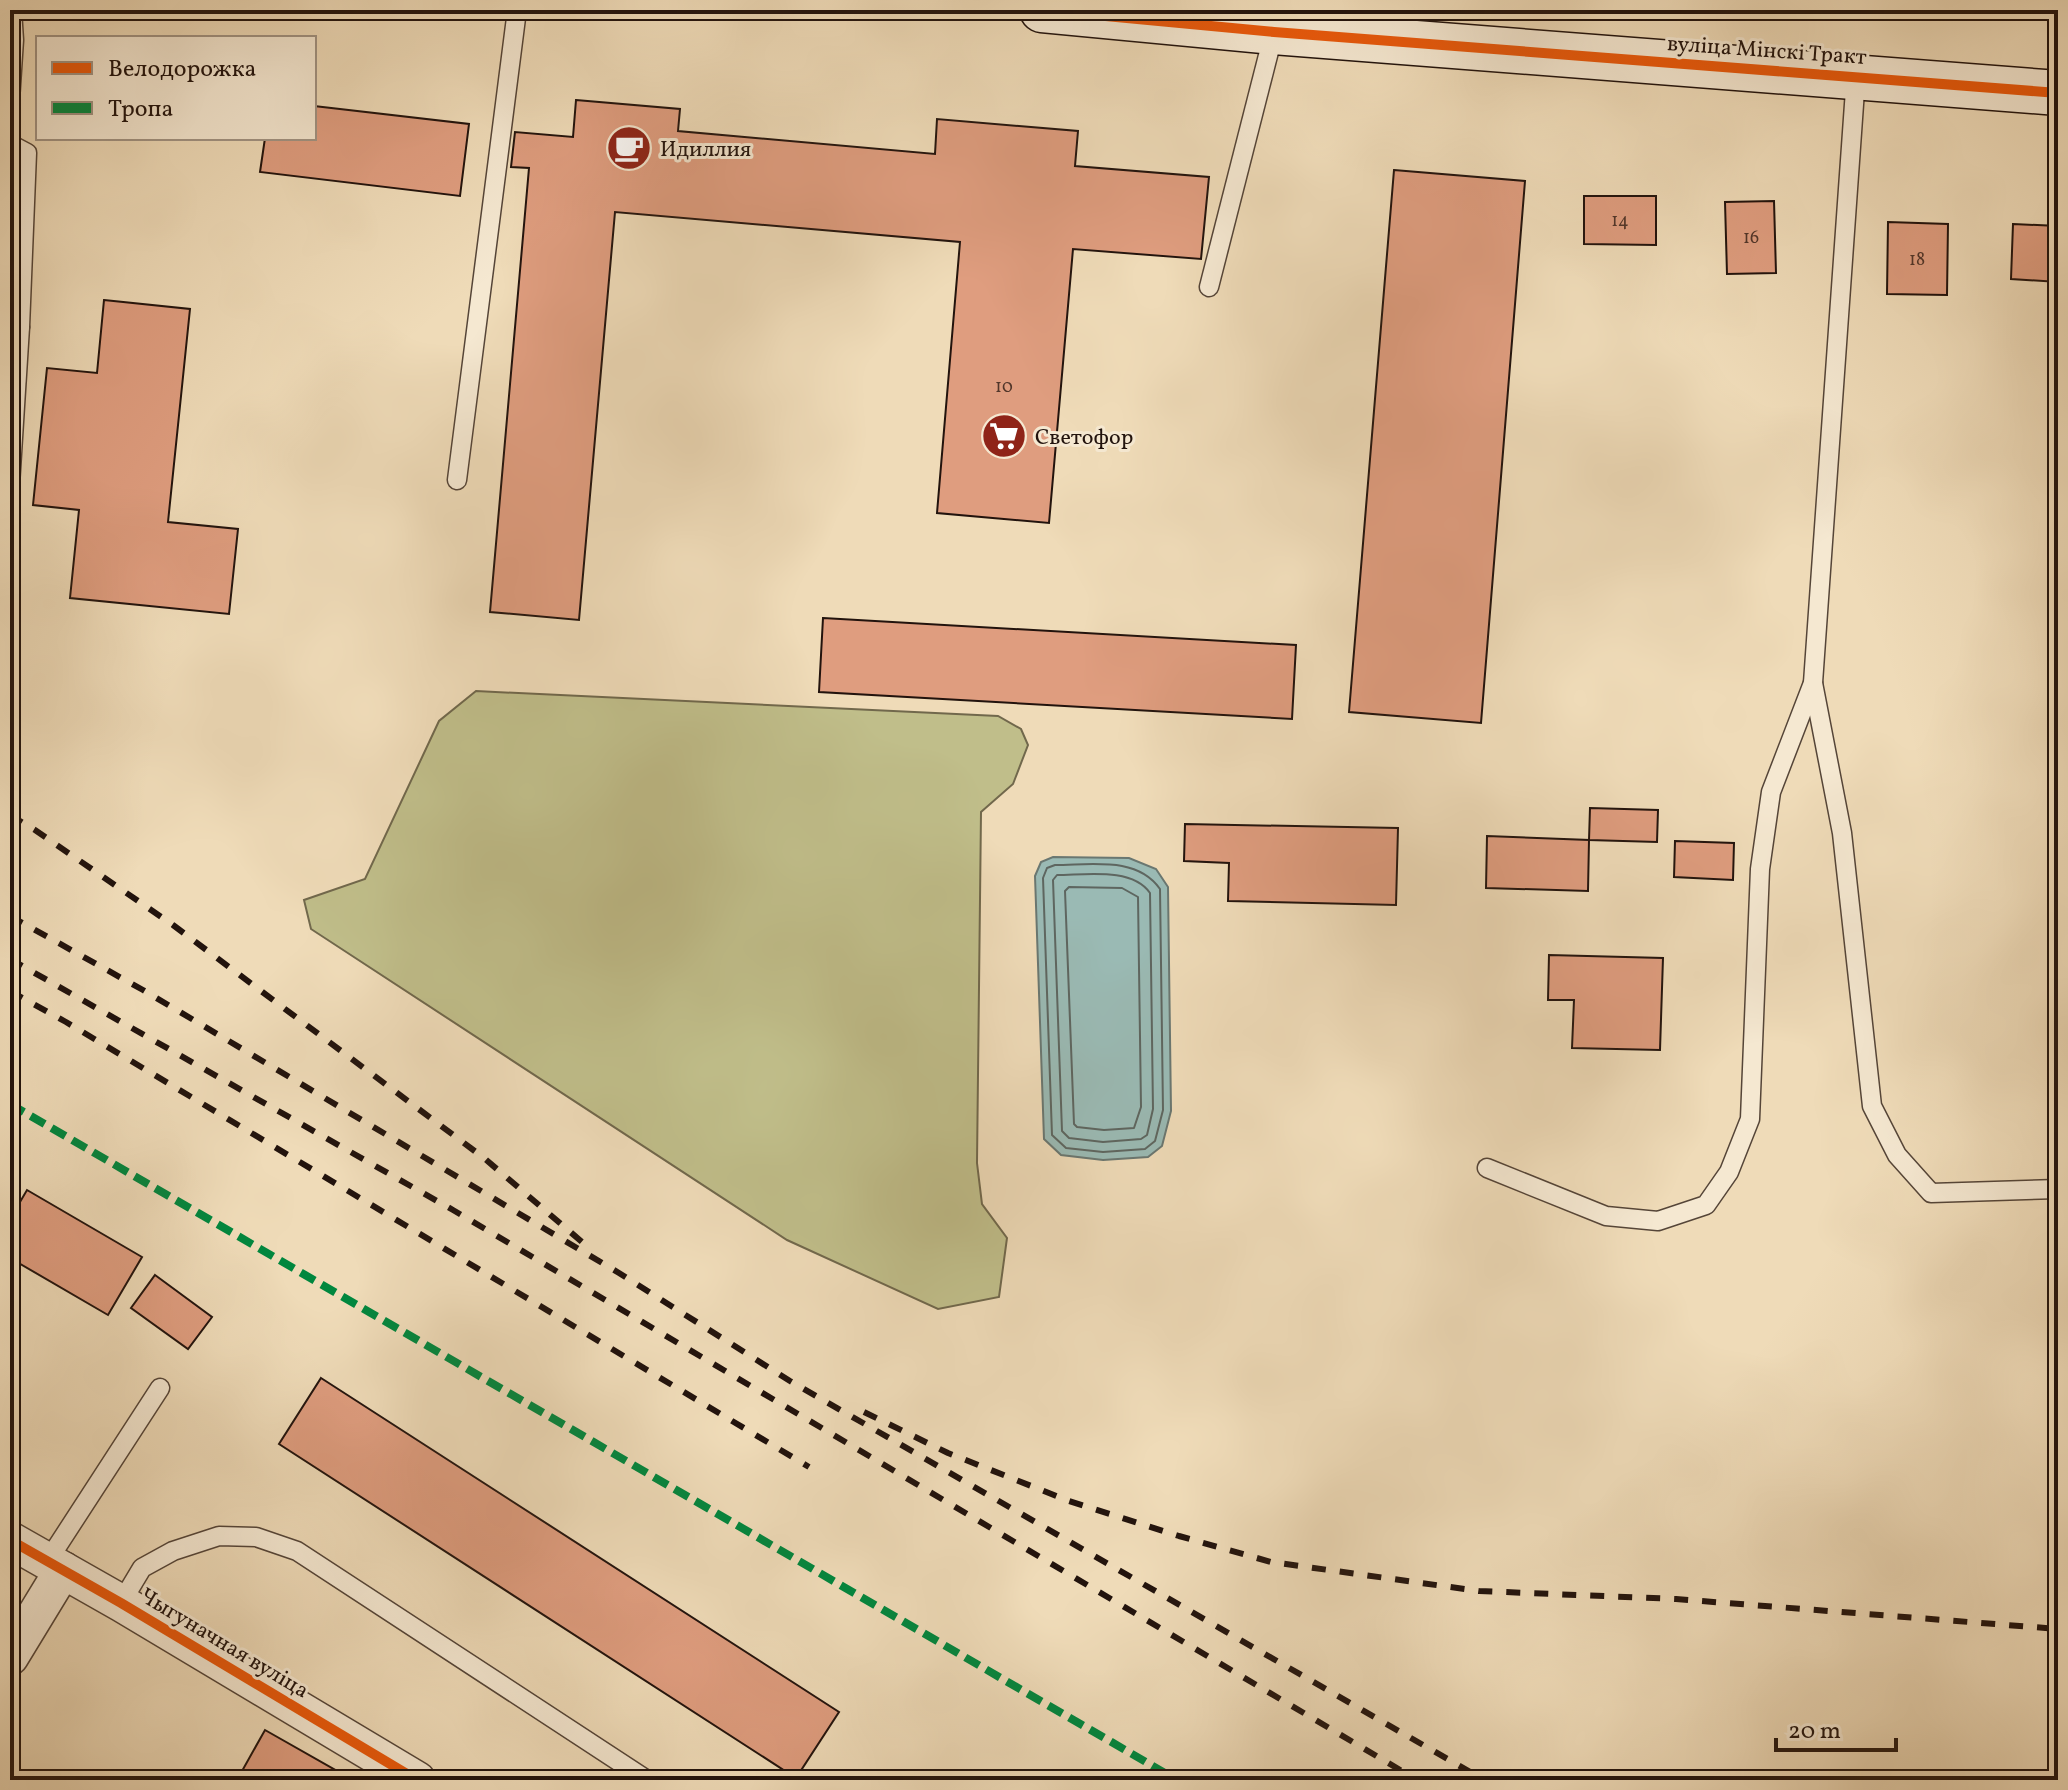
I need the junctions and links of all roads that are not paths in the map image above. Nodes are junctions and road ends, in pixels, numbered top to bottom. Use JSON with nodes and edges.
{"nodes":[{"id":1,"x":12,"y":10,"type":"edge"},
{"id":2,"x":517,"y":10,"type":"edge"},
{"id":3,"x":1062,"y":11,"type":"edge"},
{"id":4,"x":1274,"y":32,"type":"junction"},
{"id":5,"x":1856,"y":76,"type":"junction"},
{"id":6,"x":2058,"y":93,"type":"edge"},
{"id":7,"x":10,"y":100,"type":"edge"},
{"id":8,"x":10,"y":144,"type":"edge"},
{"id":9,"x":1209,"y":287,"type":"dead end"},
{"id":10,"x":15,"y":327,"type":"edge"},
{"id":11,"x":457,"y":480,"type":"dead end"},
{"id":12,"x":10,"y":485,"type":"edge"},
{"id":13,"x":1813,"y":683,"type":"junction"},
{"id":14,"x":1487,"y":1168,"type":"dead end"},
{"id":15,"x":2058,"y":1189,"type":"edge"},
{"id":16,"x":160,"y":1388,"type":"dead end"},
{"id":17,"x":10,"y":1540,"type":"edge"},
{"id":18,"x":55,"y":1566,"type":"junction"},
{"id":19,"x":121,"y":1603,"type":"junction"},
{"id":20,"x":10,"y":1657,"type":"edge"},
{"id":21,"x":417,"y":1780,"type":"edge"},
{"id":22,"x":647,"y":1780,"type":"edge"}],
"edges":[{"from":1,"to":7,"type":"lane"},
{"from":2,"to":11,"type":"lane"},
{"from":3,"to":4,"type":"street","name":"вуліца Мінскі Тракт"},
{"from":4,"to":5,"type":"street","name":"вуліца Мінскі Тракт"},
{"from":4,"to":9,"type":"lane"},
{"from":5,"to":6,"type":"street","name":"вуліца Мінскі Тракт"},
{"from":5,"to":13,"type":"lane"},
{"from":8,"to":10,"type":"lane"},
{"from":10,"to":12,"type":"lane"},
{"from":13,"to":14,"type":"lane"},
{"from":13,"to":15,"type":"lane"},
{"from":16,"to":18,"type":"lane"},
{"from":17,"to":18,"type":"street","name":"Чыгуначная вуліца"},
{"from":18,"to":19,"type":"street","name":"Чыгуначная вуліца"},
{"from":18,"to":20,"type":"street"},
{"from":19,"to":21,"type":"street","name":"Чыгуначная вуліца"},
{"from":19,"to":22,"type":"lane"}]}
